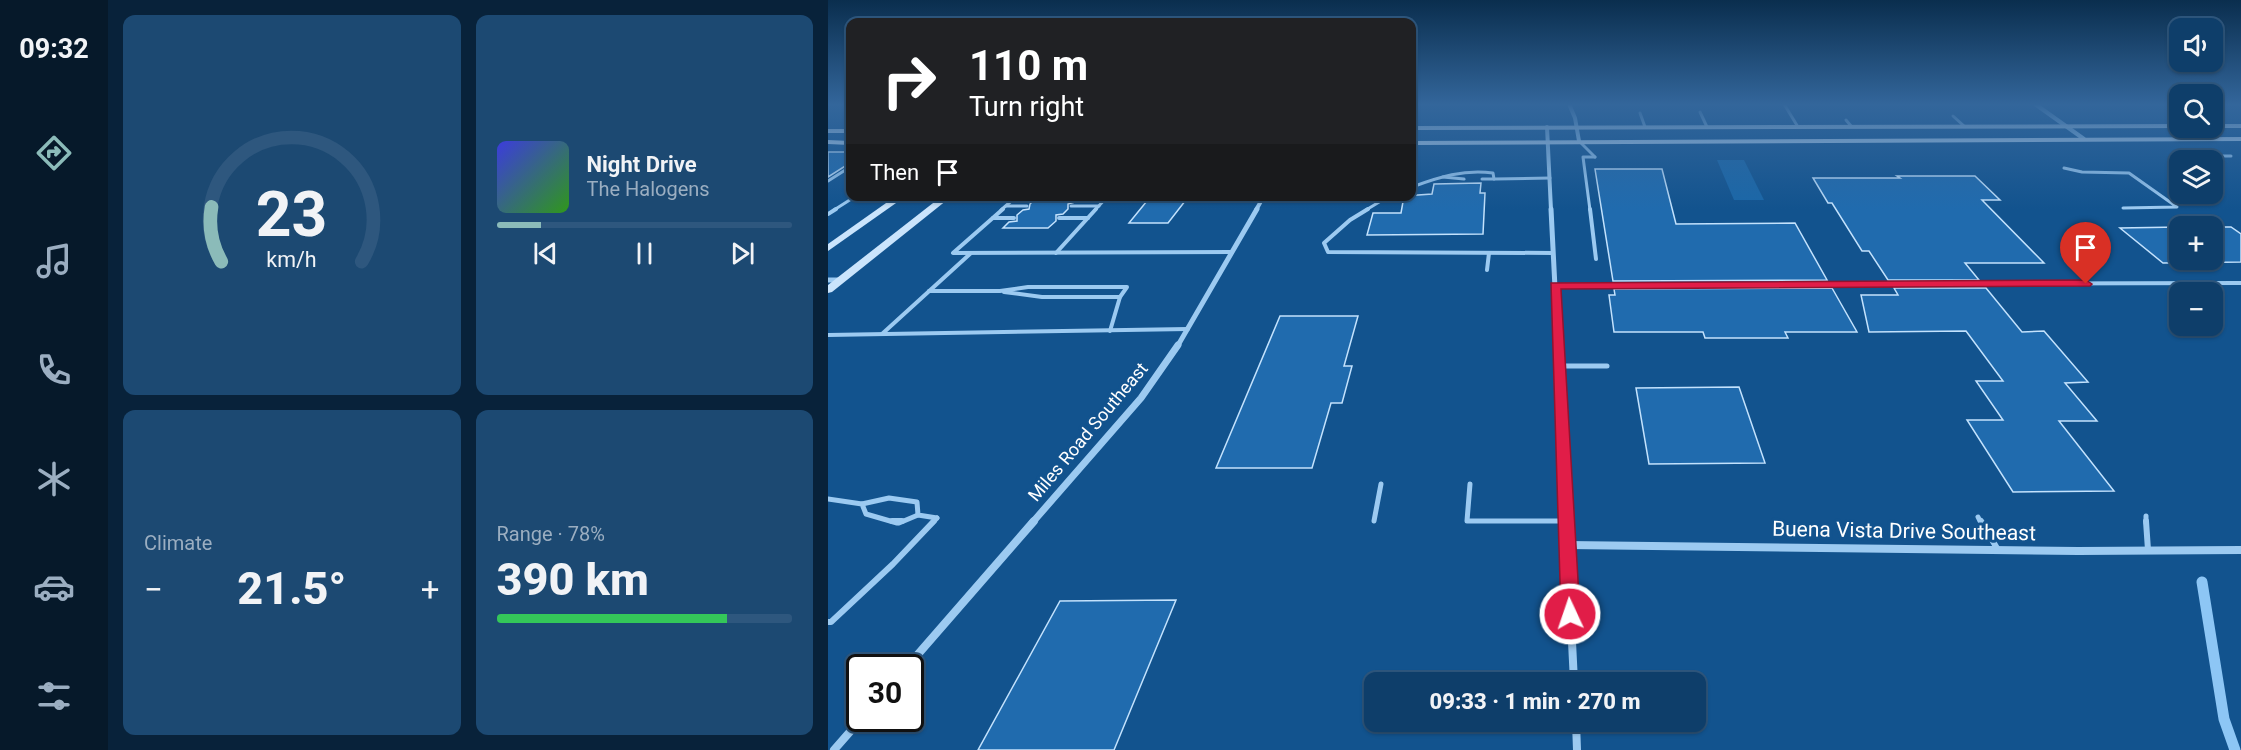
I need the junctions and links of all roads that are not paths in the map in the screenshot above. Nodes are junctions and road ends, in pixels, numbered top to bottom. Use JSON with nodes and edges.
{"nodes":[{"id":1,"x":2084,"y":139,"type":"joint"},
{"id":2,"x":2241,"y":139,"type":"edge"},
{"id":3,"x":1548,"y":141,"type":"junction"},
{"id":4,"x":1579,"y":141,"type":"junction"},
{"id":5,"x":828,"y":142,"type":"edge"},
{"id":6,"x":846,"y":143,"type":"edge"},
{"id":7,"x":1416,"y":143,"type":"edge"},
{"id":8,"x":2223,"y":156,"type":"edge"},
{"id":9,"x":2231,"y":156,"type":"dead end"},
{"id":10,"x":2064,"y":168,"type":"dead end"},
{"id":11,"x":846,"y":169,"type":"edge"},
{"id":12,"x":1441,"y":177,"type":"junction"},
{"id":13,"x":1550,"y":178,"type":"junction"},
{"id":14,"x":1464,"y":179,"type":"dead end"},
{"id":15,"x":1482,"y":179,"type":"dead end"},
{"id":16,"x":1494,"y":179,"type":"junction"},
{"id":17,"x":828,"y":180,"type":"edge"},
{"id":18,"x":1416,"y":186,"type":"edge"},
{"id":19,"x":848,"y":201,"type":"edge"},
{"id":20,"x":895,"y":201,"type":"edge"},
{"id":21,"x":942,"y":201,"type":"edge"},
{"id":22,"x":1012,"y":201,"type":"edge"},
{"id":23,"x":1104,"y":201,"type":"edge"},
{"id":24,"x":1261,"y":201,"type":"edge"},
{"id":25,"x":1381,"y":201,"type":"edge"},
{"id":26,"x":1006,"y":206,"type":"junction"},
{"id":27,"x":1027,"y":206,"type":"dead end"},
{"id":28,"x":1071,"y":206,"type":"dead end"},
{"id":29,"x":1099,"y":206,"type":"junction"},
{"id":30,"x":2123,"y":208,"type":"dead end"},
{"id":31,"x":828,"y":214,"type":"edge"},
{"id":32,"x":993,"y":218,"type":"junction"},
{"id":33,"x":1014,"y":218,"type":"dead end"},
{"id":34,"x":1059,"y":218,"type":"dead end"},
{"id":35,"x":1088,"y":218,"type":"junction"},
{"id":36,"x":828,"y":249,"type":"edge"},
{"id":37,"x":1232,"y":252,"type":"junction"},
{"id":38,"x":971,"y":253,"type":"junction"},
{"id":39,"x":1056,"y":253,"type":"junction"},
{"id":40,"x":1489,"y":253,"type":"junction"},
{"id":41,"x":1553,"y":253,"type":"junction"},
{"id":42,"x":1596,"y":259,"type":"dead end"},
{"id":43,"x":1487,"y":270,"type":"dead end"},
{"id":44,"x":828,"y":280,"type":"edge"},
{"id":45,"x":840,"y":280,"type":"junction"},
{"id":46,"x":2241,"y":283,"type":"edge"},
{"id":47,"x":1555,"y":285,"type":"junction"},
{"id":48,"x":828,"y":290,"type":"edge"},
{"id":49,"x":929,"y":291,"type":"junction"},
{"id":50,"x":1000,"y":291,"type":"junction"},
{"id":51,"x":1120,"y":297,"type":"junction"},
{"id":52,"x":1188,"y":329,"type":"junction"},
{"id":53,"x":1110,"y":331,"type":"junction"},
{"id":54,"x":882,"y":333,"type":"junction"},
{"id":55,"x":829,"y":334,"type":"edge"},
{"id":56,"x":1558,"y":366,"type":"junction"},
{"id":57,"x":1607,"y":366,"type":"dead end"},
{"id":58,"x":1381,"y":484,"type":"dead end"},
{"id":59,"x":1470,"y":484,"type":"dead end"},
{"id":60,"x":828,"y":499,"type":"edge"},
{"id":61,"x":862,"y":504,"type":"junction"},
{"id":62,"x":918,"y":516,"type":"junction"},
{"id":63,"x":2146,"y":516,"type":"dead end"},
{"id":64,"x":1978,"y":517,"type":"dead end"},
{"id":65,"x":1374,"y":521,"type":"dead end"},
{"id":66,"x":1566,"y":521,"type":"junction"},
{"id":67,"x":1567,"y":545,"type":"junction"},
{"id":68,"x":1998,"y":550,"type":"junction"},
{"id":69,"x":2148,"y":550,"type":"junction"},
{"id":70,"x":2241,"y":550,"type":"edge"},
{"id":71,"x":828,"y":622,"type":"edge"},
{"id":72,"x":918,"y":654,"type":"edge"},
{"id":73,"x":1573,"y":672,"type":"edge"},
{"id":74,"x":850,"y":732,"type":"edge"},
{"id":75,"x":1576,"y":732,"type":"edge"},
{"id":76,"x":834,"y":750,"type":"edge"},
{"id":77,"x":1577,"y":750,"type":"edge"}],
"edges":[{"from":1,"to":2,"type":"main road"},
{"from":1,"to":4,"type":"main road"},
{"from":3,"to":4,"type":"main road"},
{"from":3,"to":7,"type":"main road"},
{"from":3,"to":13,"type":"street"},
{"from":4,"to":42,"type":"lane"},
{"from":5,"to":6,"type":"main road"},
{"from":8,"to":9,"type":"lane"},
{"from":10,"to":30,"type":"lane"},
{"from":11,"to":17,"type":"lane"},
{"from":12,"to":14,"type":"lane"},
{"from":12,"to":16,"type":"lane"},
{"from":12,"to":18,"type":"lane"},
{"from":13,"to":16,"type":"lane"},
{"from":13,"to":41,"type":"street"},
{"from":15,"to":16,"type":"lane"},
{"from":19,"to":31,"type":"lane"},
{"from":20,"to":36,"type":"main road"},
{"from":21,"to":45,"type":"main road"},
{"from":22,"to":26,"type":"lane"},
{"from":23,"to":29,"type":"lane"},
{"from":24,"to":37,"type":"street","name":"Miles Road Southeast"},
{"from":25,"to":40,"type":"lane"},
{"from":26,"to":27,"type":"lane"},
{"from":26,"to":32,"type":"lane"},
{"from":28,"to":29,"type":"lane"},
{"from":29,"to":35,"type":"lane"},
{"from":32,"to":33,"type":"lane"},
{"from":32,"to":38,"type":"lane"},
{"from":34,"to":35,"type":"lane"},
{"from":35,"to":39,"type":"lane"},
{"from":37,"to":39,"type":"lane"},
{"from":37,"to":52,"type":"street","name":"Miles Road Southeast"},
{"from":38,"to":39,"type":"lane"},
{"from":38,"to":49,"type":"lane"},
{"from":40,"to":41,"type":"lane"},
{"from":40,"to":43,"type":"lane"},
{"from":41,"to":47,"type":"street"},
{"from":44,"to":45,"type":"street"},
{"from":45,"to":48,"type":"main road"},
{"from":46,"to":47,"type":"lane"},
{"from":47,"to":56,"type":"street"},
{"from":49,"to":50,"type":"lane"},
{"from":49,"to":54,"type":"lane"},
{"from":50,"to":51,"type":"lane"},
{"from":50,"to":51,"type":"lane"},
{"from":51,"to":53,"type":"lane"},
{"from":52,"to":53,"type":"lane"},
{"from":52,"to":72,"type":"street","name":"Miles Road Southeast"},
{"from":53,"to":54,"type":"lane"},
{"from":54,"to":55,"type":"lane"},
{"from":56,"to":57,"type":"lane"},
{"from":56,"to":66,"type":"street"},
{"from":58,"to":65,"type":"lane"},
{"from":59,"to":66,"type":"lane"},
{"from":60,"to":61,"type":"lane"},
{"from":61,"to":62,"type":"lane"},
{"from":61,"to":62,"type":"lane"},
{"from":62,"to":71,"type":"lane"},
{"from":63,"to":69,"type":"lane"},
{"from":64,"to":68,"type":"lane"},
{"from":66,"to":67,"type":"street"},
{"from":67,"to":68,"type":"street","name":"Buena Vista Drive Southeast"},
{"from":67,"to":73,"type":"street"},
{"from":68,"to":69,"type":"street","name":"Buena Vista Drive Southeast"},
{"from":69,"to":70,"type":"street","name":"Buena Vista Drive Southeast"},
{"from":74,"to":76,"type":"street"},
{"from":75,"to":77,"type":"street"}]}
